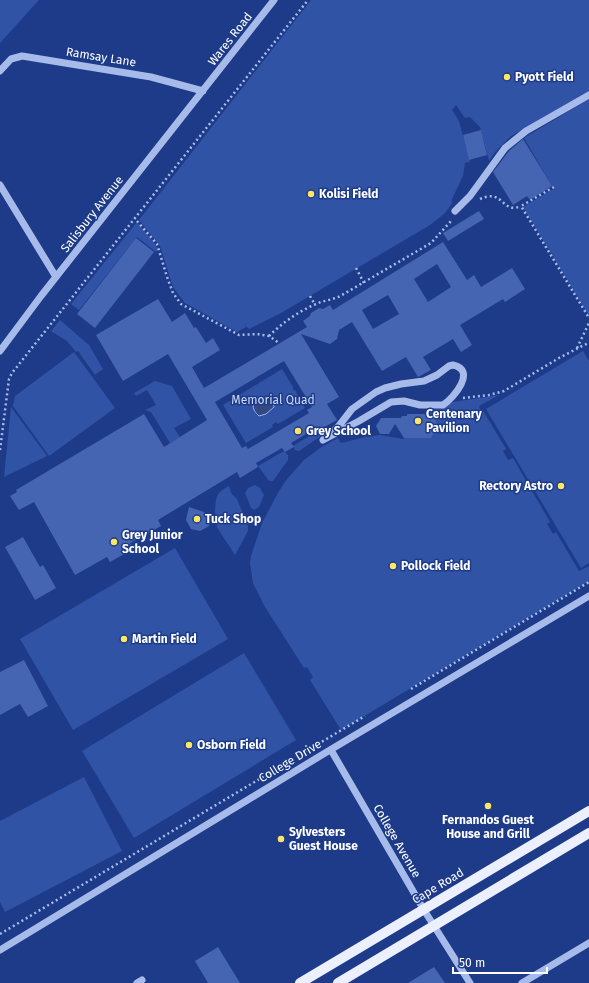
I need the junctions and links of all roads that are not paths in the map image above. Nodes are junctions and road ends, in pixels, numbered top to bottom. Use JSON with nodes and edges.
{"nodes":[{"id":1,"x":274,"y":0,"type":"edge"},
{"id":2,"x":0,"y":71,"type":"edge"},
{"id":3,"x":203,"y":91,"type":"junction"},
{"id":4,"x":589,"y":95,"type":"edge"},
{"id":5,"x":0,"y":185,"type":"edge"},
{"id":6,"x":454,"y":215,"type":"road end"},
{"id":7,"x":56,"y":277,"type":"junction"},
{"id":8,"x":0,"y":351,"type":"edge"},
{"id":9,"x":450,"y":400,"type":"joint"},
{"id":10,"x":589,"y":596,"type":"edge"},
{"id":11,"x":331,"y":750,"type":"junction"},
{"id":12,"x":589,"y":811,"type":"edge"},
{"id":13,"x":589,"y":833,"type":"edge"},
{"id":14,"x":424,"y":910,"type":"junction"},
{"id":15,"x":434,"y":925,"type":"junction"},
{"id":16,"x":589,"y":943,"type":"edge"},
{"id":17,"x":1,"y":948,"type":"edge"},
{"id":18,"x":300,"y":983,"type":"edge"},
{"id":19,"x":338,"y":983,"type":"edge"},
{"id":20,"x":470,"y":983,"type":"edge"},
{"id":21,"x":522,"y":983,"type":"edge"}],
"edges":[{"from":1,"to":3,"type":"street","name":"Wares Road"},
{"from":2,"to":3,"type":"street","name":"Ramsay Lane"},
{"from":3,"to":7,"type":"street","name":"Salisbury Avenue"},
{"from":4,"to":6,"type":"street"},
{"from":5,"to":7,"type":"street"},
{"from":7,"to":8,"type":"street","name":"Salisbury Avenue"},
{"from":9,"to":9,"type":"street"},
{"from":10,"to":11,"type":"street","name":"College Drive"},
{"from":11,"to":14,"type":"street","name":"College Avenue"},
{"from":11,"to":17,"type":"street","name":"College Drive"},
{"from":12,"to":14,"type":"main road","name":"Cape Road"},
{"from":13,"to":15,"type":"main road"},
{"from":14,"to":15,"type":"street","name":"College Avenue"},
{"from":14,"to":18,"type":"main road","name":"Cape Road"},
{"from":15,"to":19,"type":"main road"},
{"from":15,"to":20,"type":"street","name":"College Avenue"},
{"from":16,"to":21,"type":"street"}]}
